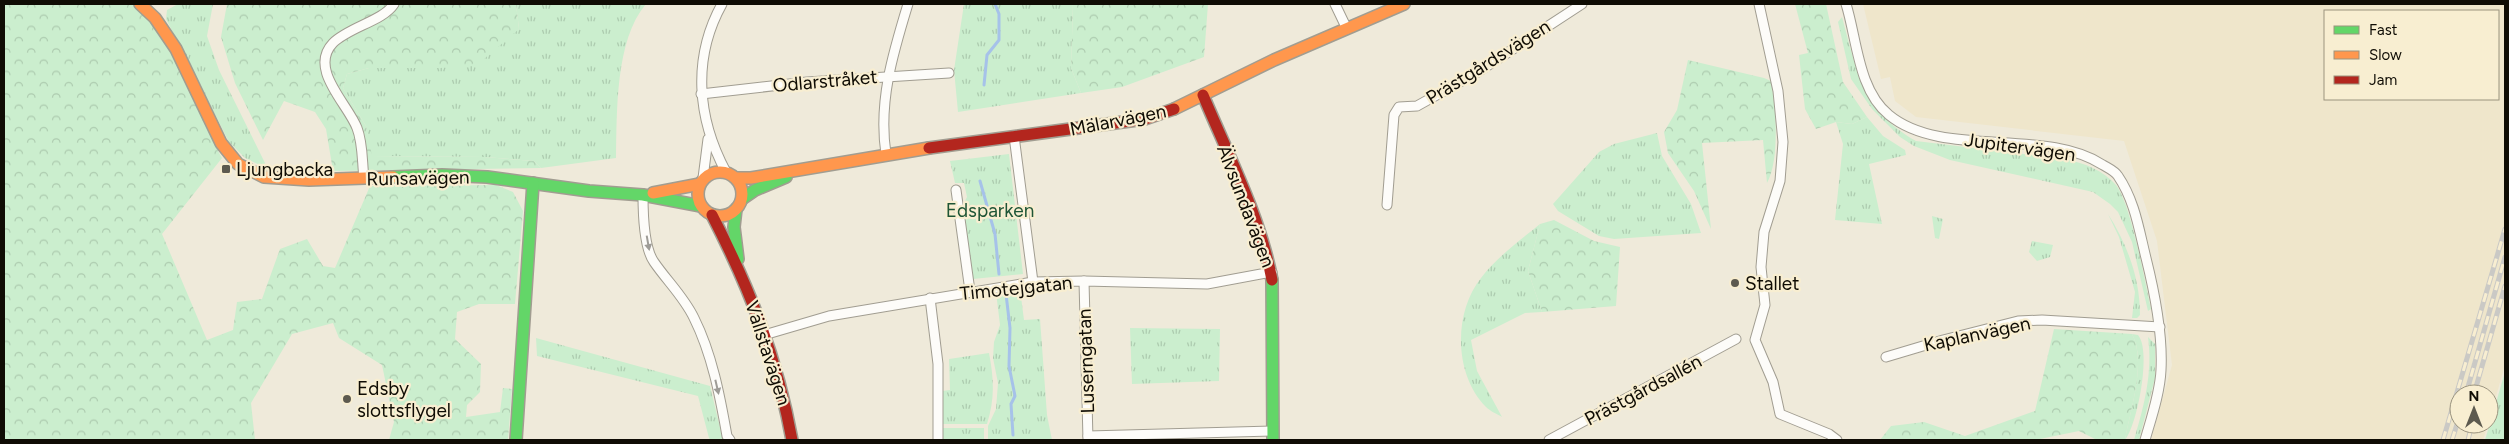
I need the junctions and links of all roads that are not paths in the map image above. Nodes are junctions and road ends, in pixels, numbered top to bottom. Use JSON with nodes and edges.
{"nodes":[{"id":1,"x":140,"y":4,"type":"edge"},
{"id":2,"x":394,"y":4,"type":"edge"},
{"id":3,"x":722,"y":4,"type":"edge"},
{"id":4,"x":905,"y":4,"type":"edge"},
{"id":5,"x":1334,"y":4,"type":"edge"},
{"id":6,"x":1404,"y":4,"type":"edge"},
{"id":7,"x":1582,"y":4,"type":"edge"},
{"id":8,"x":1759,"y":4,"type":"edge"},
{"id":9,"x":1846,"y":4,"type":"edge"},
{"id":10,"x":1346,"y":30,"type":"junction"},
{"id":11,"x":949,"y":73,"type":"dead end"},
{"id":12,"x":888,"y":75,"type":"junction"},
{"id":13,"x":701,"y":94,"type":"junction"},
{"id":14,"x":1203,"y":95,"type":"junction"},
{"id":15,"x":709,"y":136,"type":"junction"},
{"id":16,"x":1014,"y":136,"type":"junction"},
{"id":17,"x":886,"y":154,"type":"junction"},
{"id":18,"x":812,"y":167,"type":"junction"},
{"id":19,"x":726,"y":172,"type":"junction"},
{"id":20,"x":364,"y":178,"type":"junction"},
{"id":21,"x":736,"y":178,"type":"junction"},
{"id":22,"x":702,"y":181,"type":"junction"},
{"id":23,"x":533,"y":184,"type":"junction"},
{"id":24,"x":956,"y":190,"type":"dead end"},
{"id":25,"x":643,"y":195,"type":"junction"},
{"id":26,"x":739,"y":204,"type":"junction"},
{"id":27,"x":1387,"y":205,"type":"dead end"},
{"id":28,"x":701,"y":206,"type":"junction"},
{"id":29,"x":712,"y":215,"type":"junction"},
{"id":30,"x":740,"y":268,"type":"junction"},
{"id":31,"x":1272,"y":272,"type":"junction"},
{"id":32,"x":1084,"y":281,"type":"junction"},
{"id":33,"x":1033,"y":282,"type":"junction"},
{"id":34,"x":970,"y":291,"type":"junction"},
{"id":35,"x":930,"y":298,"type":"junction"},
{"id":36,"x":2160,"y":327,"type":"junction"},
{"id":37,"x":764,"y":335,"type":"junction"},
{"id":38,"x":1736,"y":339,"type":"dead end"},
{"id":39,"x":1886,"y":357,"type":"dead end"},
{"id":40,"x":1273,"y":436,"type":"edge"},
{"id":41,"x":1819,"y":436,"type":"edge"},
{"id":42,"x":1088,"y":438,"type":"edge"},
{"id":43,"x":516,"y":440,"type":"edge"},
{"id":44,"x":730,"y":440,"type":"edge"},
{"id":45,"x":792,"y":440,"type":"edge"},
{"id":46,"x":938,"y":440,"type":"edge"},
{"id":47,"x":1549,"y":440,"type":"edge"},
{"id":48,"x":1837,"y":440,"type":"edge"},
{"id":49,"x":2144,"y":440,"type":"edge"}],
"edges":[{"from":1,"to":20,"type":"street","name":"Runsavägen"},
{"from":2,"to":20,"type":"street"},
{"from":3,"to":13,"type":"street"},
{"from":4,"to":12,"type":"street"},
{"from":5,"to":10,"type":"street"},
{"from":6,"to":10,"type":"street","name":"Mälarvägen"},
{"from":7,"to":27,"type":"street","name":"Prästgårdsvägen"},
{"from":8,"to":41,"type":"street"},
{"from":9,"to":36,"type":"street","name":"Jupitervägen"},
{"from":10,"to":14,"type":"street","name":"Mälarvägen"},
{"from":11,"to":12,"type":"street","name":"Odlarstråket"},
{"from":12,"to":13,"type":"street","name":"Odlarstråket"},
{"from":12,"to":17,"type":"street"},
{"from":13,"to":15,"type":"street"},
{"from":14,"to":16,"type":"street","name":"Mälarvägen"},
{"from":14,"to":31,"type":"street","name":"Älvsundavägen"},
{"from":15,"to":19,"type":"street"},
{"from":15,"to":22,"type":"street"},
{"from":16,"to":17,"type":"street","name":"Mälarvägen"},
{"from":16,"to":33,"type":"street"},
{"from":17,"to":18,"type":"street","name":"Mälarvägen"},
{"from":18,"to":21,"type":"street","name":"Mälarvägen"},
{"from":18,"to":26,"type":"street","name":"Mälarvägen"},
{"from":19,"to":21,"type":"street"},
{"from":19,"to":22,"type":"street"},
{"from":20,"to":23,"type":"street","name":"Runsavägen"},
{"from":21,"to":26,"type":"street"},
{"from":22,"to":25,"type":"street"},
{"from":22,"to":28,"type":"street"},
{"from":23,"to":25,"type":"street"},
{"from":23,"to":43,"type":"street"},
{"from":24,"to":34,"type":"street"},
{"from":25,"to":28,"type":"street"},
{"from":25,"to":44,"type":"street","one_way":true},
{"from":26,"to":29,"type":"street"},
{"from":26,"to":30,"type":"street","name":"Vällstavägen"},
{"from":28,"to":29,"type":"street"},
{"from":29,"to":30,"type":"street","name":"Vällstavägen"},
{"from":30,"to":37,"type":"street","name":"Vällstavägen"},
{"from":31,"to":32,"type":"street","name":"Timotejgatan"},
{"from":31,"to":40,"type":"street","name":"Älvsundavägen"},
{"from":32,"to":33,"type":"street","name":"Timotejgatan"},
{"from":32,"to":42,"type":"street","name":"Luserngatan"},
{"from":33,"to":34,"type":"street","name":"Timotejgatan"},
{"from":34,"to":35,"type":"street","name":"Timotejgatan"},
{"from":35,"to":37,"type":"street","name":"Timotejgatan"},
{"from":35,"to":46,"type":"street"},
{"from":36,"to":39,"type":"street","name":"Kaplanvägen"},
{"from":36,"to":49,"type":"street","name":"Jupitervägen"},
{"from":37,"to":45,"type":"street","name":"Vällstavägen"},
{"from":38,"to":47,"type":"street","name":"Prästgårdsallén"},
{"from":40,"to":42,"type":"street"},
{"from":41,"to":48,"type":"street"}]}
